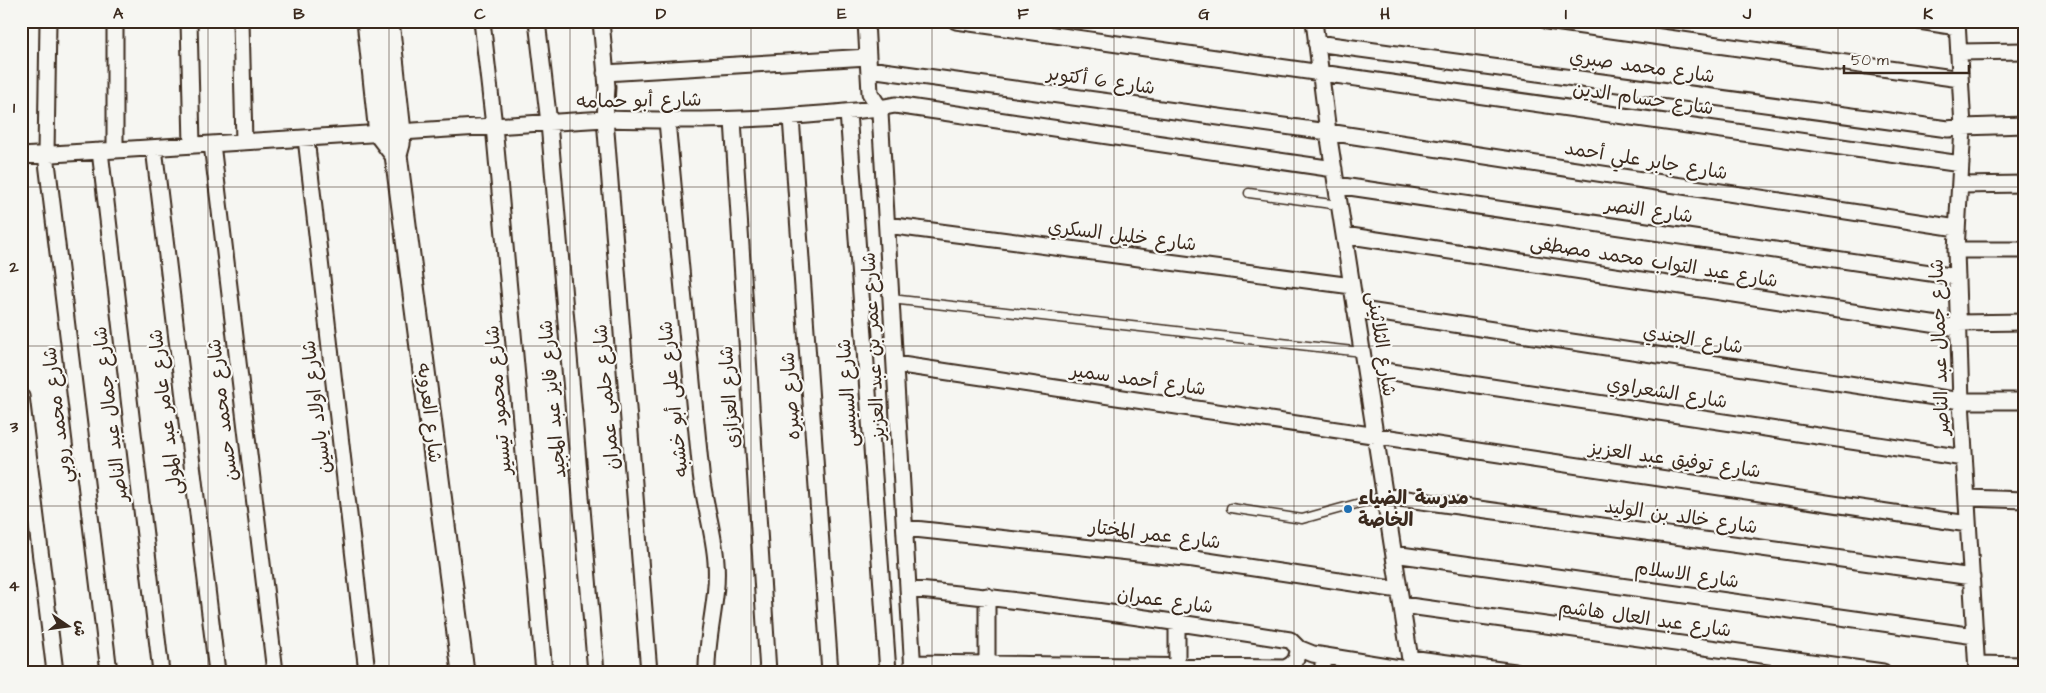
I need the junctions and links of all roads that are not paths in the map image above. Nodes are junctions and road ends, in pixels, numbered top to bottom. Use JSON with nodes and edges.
{"nodes":[{"id":1,"x":48,"y":21,"type":"edge"},
{"id":2,"x":115,"y":21,"type":"edge"},
{"id":3,"x":189,"y":21,"type":"edge"},
{"id":4,"x":241,"y":21,"type":"edge"},
{"id":5,"x":368,"y":21,"type":"edge"},
{"id":6,"x":388,"y":21,"type":"edge"},
{"id":7,"x":482,"y":21,"type":"edge"},
{"id":8,"x":537,"y":21,"type":"edge"},
{"id":9,"x":601,"y":21,"type":"edge"},
{"id":10,"x":866,"y":21,"type":"edge"},
{"id":11,"x":956,"y":21,"type":"edge"},
{"id":12,"x":1314,"y":21,"type":"edge"},
{"id":13,"x":1547,"y":21,"type":"edge"},
{"id":14,"x":1919,"y":21,"type":"edge"},
{"id":15,"x":1957,"y":24,"type":"edge"},
{"id":16,"x":1316,"y":43,"type":"junction"},
{"id":17,"x":2025,"y":51,"type":"edge"},
{"id":18,"x":1959,"y":52,"type":"junction"},
{"id":19,"x":868,"y":63,"type":"junction"},
{"id":20,"x":605,"y":73,"type":"junction"},
{"id":21,"x":1320,"y":74,"type":"junction"},
{"id":22,"x":1960,"y":79,"type":"junction"},
{"id":23,"x":879,"y":108,"type":"junction"},
{"id":24,"x":848,"y":112,"type":"junction"},
{"id":25,"x":791,"y":117,"type":"junction"},
{"id":26,"x":605,"y":119,"type":"junction"},
{"id":27,"x":733,"y":120,"type":"junction"},
{"id":28,"x":667,"y":121,"type":"junction"},
{"id":29,"x":549,"y":123,"type":"junction"},
{"id":30,"x":2025,"y":124,"type":"edge"},
{"id":31,"x":494,"y":126,"type":"junction"},
{"id":32,"x":1963,"y":127,"type":"junction"},
{"id":33,"x":1328,"y":132,"type":"junction"},
{"id":34,"x":390,"y":133,"type":"junction"},
{"id":35,"x":306,"y":138,"type":"junction"},
{"id":36,"x":244,"y":142,"type":"junction"},
{"id":37,"x":212,"y":144,"type":"junction"},
{"id":38,"x":192,"y":145,"type":"junction"},
{"id":39,"x":154,"y":148,"type":"junction"},
{"id":40,"x":107,"y":150,"type":"junction"},
{"id":41,"x":46,"y":154,"type":"junction"},
{"id":42,"x":21,"y":156,"type":"edge"},
{"id":43,"x":1961,"y":164,"type":"junction"},
{"id":44,"x":1334,"y":168,"type":"junction"},
{"id":45,"x":2025,"y":184,"type":"edge"},
{"id":46,"x":1336,"y":185,"type":"junction"},
{"id":47,"x":1960,"y":185,"type":"junction"},
{"id":48,"x":1250,"y":193,"type":"dead end"},
{"id":49,"x":1340,"y":205,"type":"junction"},
{"id":50,"x":887,"y":226,"type":"junction"},
{"id":51,"x":1957,"y":228,"type":"junction"},
{"id":52,"x":1344,"y":235,"type":"junction"},
{"id":53,"x":1956,"y":250,"type":"junction"},
{"id":54,"x":2025,"y":250,"type":"edge"},
{"id":55,"x":1957,"y":277,"type":"junction"},
{"id":56,"x":1352,"y":286,"type":"junction"},
{"id":57,"x":891,"y":298,"type":"junction"},
{"id":58,"x":1356,"y":309,"type":"junction"},
{"id":59,"x":2025,"y":322,"type":"edge"},
{"id":60,"x":1958,"y":325,"type":"junction"},
{"id":61,"x":1362,"y":352,"type":"junction"},
{"id":62,"x":895,"y":364,"type":"junction"},
{"id":63,"x":1365,"y":368,"type":"junction"},
{"id":64,"x":21,"y":396,"type":"edge"},
{"id":65,"x":1961,"y":401,"type":"junction"},
{"id":66,"x":2025,"y":402,"type":"edge"},
{"id":67,"x":1375,"y":435,"type":"junction"},
{"id":68,"x":1964,"y":458,"type":"junction"},
{"id":69,"x":1385,"y":496,"type":"junction"},
{"id":70,"x":1967,"y":498,"type":"junction"},
{"id":71,"x":2025,"y":500,"type":"edge"},
{"id":72,"x":1231,"y":508,"type":"dead end"},
{"id":73,"x":1968,"y":524,"type":"junction"},
{"id":74,"x":905,"y":528,"type":"junction"},
{"id":75,"x":1394,"y":554,"type":"junction"},
{"id":76,"x":1972,"y":577,"type":"junction"},
{"id":77,"x":908,"y":589,"type":"junction"},
{"id":78,"x":987,"y":596,"type":"junction"},
{"id":79,"x":1400,"y":598,"type":"junction"},
{"id":80,"x":1177,"y":622,"type":"junction"},
{"id":81,"x":1975,"y":636,"type":"junction"},
{"id":82,"x":1298,"y":648,"type":"junction"},
{"id":83,"x":1323,"y":656,"type":"junction"},
{"id":84,"x":987,"y":663,"type":"junction"},
{"id":85,"x":2025,"y":665,"type":"edge"},
{"id":86,"x":1177,"y":666,"type":"junction"},
{"id":87,"x":913,"y":667,"type":"edge"},
{"id":88,"x":1408,"y":668,"type":"edge"},
{"id":89,"x":1977,"y":668,"type":"edge"},
{"id":90,"x":55,"y":672,"type":"edge"},
{"id":91,"x":110,"y":672,"type":"edge"},
{"id":92,"x":161,"y":672,"type":"edge"},
{"id":93,"x":217,"y":672,"type":"edge"},
{"id":94,"x":275,"y":672,"type":"edge"},
{"id":95,"x":367,"y":672,"type":"edge"},
{"id":96,"x":463,"y":672,"type":"edge"},
{"id":97,"x":544,"y":672,"type":"edge"},
{"id":98,"x":596,"y":672,"type":"edge"},
{"id":99,"x":649,"y":672,"type":"edge"},
{"id":100,"x":707,"y":672,"type":"edge"},
{"id":101,"x":768,"y":672,"type":"edge"},
{"id":102,"x":830,"y":672,"type":"edge"},
{"id":103,"x":888,"y":672,"type":"edge"},
{"id":104,"x":1323,"y":672,"type":"edge"},
{"id":105,"x":1515,"y":672,"type":"edge"},
{"id":106,"x":1883,"y":672,"type":"edge"}],
"edges":[{"from":1,"to":41,"type":"street"},
{"from":2,"to":40,"type":"street","name":"شارع جمال عبد الناصر"},
{"from":3,"to":38,"type":"street"},
{"from":4,"to":36,"type":"street"},
{"from":5,"to":34,"type":"street"},
{"from":6,"to":34,"type":"street"},
{"from":7,"to":31,"type":"street","name":"شارع محمود تيسير"},
{"from":8,"to":29,"type":"street","name":"شارع فايز عبد المجيد"},
{"from":9,"to":20,"type":"street","name":"شارع حلمى عمران"},
{"from":10,"to":19,"type":"street","name":"شارع عمر بن عبد العزيز"},
{"from":11,"to":21,"type":"street","name":"شارع حسام الدين"},
{"from":12,"to":16,"type":"street","name":"شارع الثلاثينى"},
{"from":13,"to":22,"type":"street"},
{"from":14,"to":15,"type":"street"},
{"from":15,"to":18,"type":"street","name":"شارع جمال عبد الناصر"},
{"from":16,"to":21,"type":"street","name":"شارع الثلاثينى"},
{"from":16,"to":32,"type":"street","name":"شارع محمد صبري"},
{"from":17,"to":18,"type":"street"},
{"from":18,"to":22,"type":"street","name":"شارع جمال عبد الناصر"},
{"from":19,"to":20,"type":"street","name":"شارع 6 أكتوبر"},
{"from":19,"to":23,"type":"street","name":"شارع عمر بن عبد العزيز"},
{"from":19,"to":33,"type":"street","name":"شارع 6 أكتوبر"},
{"from":20,"to":26,"type":"street","name":"شارع حلمى عمران"},
{"from":21,"to":33,"type":"street","name":"شارع الثلاثينى"},
{"from":21,"to":43,"type":"street","name":"شارع حسام الدين"},
{"from":22,"to":32,"type":"street","name":"شارع جمال عبد الناصر"},
{"from":23,"to":24,"type":"street","name":"شارع أبو حمامه"},
{"from":23,"to":44,"type":"street","name":"شارع أبو حمامه"},
{"from":23,"to":50,"type":"street","name":"شارع عمر بن عبد العزيز"},
{"from":24,"to":25,"type":"street","name":"شارع أبو حمامه"},
{"from":24,"to":103,"type":"street","name":"شارع السيسى"},
{"from":25,"to":27,"type":"street","name":"شارع أبو حمامه"},
{"from":25,"to":102,"type":"street","name":"شارع صبره"},
{"from":26,"to":28,"type":"street","name":"شارع أبو حمامه"},
{"from":26,"to":29,"type":"street","name":"شارع أبو حمامه"},
{"from":26,"to":99,"type":"street","name":"شارع حلمى عمران"},
{"from":27,"to":28,"type":"street","name":"شارع أبو حمامه"},
{"from":27,"to":101,"type":"street","name":"شارع العزازى"},
{"from":28,"to":100,"type":"street","name":"شارع على أبو خشبه"},
{"from":29,"to":31,"type":"street","name":"شارع أبو حمامه"},
{"from":29,"to":98,"type":"street","name":"شارع فايز عبد المجيد"},
{"from":30,"to":32,"type":"street","name":"شارع محمد صبري"},
{"from":31,"to":34,"type":"street","name":"شارع أبو حمامه"},
{"from":31,"to":97,"type":"street","name":"شارع محمود تيسير"},
{"from":32,"to":43,"type":"street","name":"شارع جمال عبد الناصر"},
{"from":33,"to":44,"type":"street","name":"شارع الثلاثينى"},
{"from":33,"to":51,"type":"street","name":"شارع جابر علي أحمد"},
{"from":34,"to":35,"type":"street","name":"شارع أبو حمامه"},
{"from":34,"to":96,"type":"street","name":"شارع العروبه"},
{"from":35,"to":36,"type":"street","name":"شارع أبو حمامه"},
{"from":35,"to":95,"type":"street","name":"شارع اولاد ياسين"},
{"from":36,"to":37,"type":"street","name":"شارع أبو حمامه"},
{"from":37,"to":38,"type":"street","name":"شارع أبو حمامه"},
{"from":37,"to":94,"type":"street","name":"شارع محمد حسن"},
{"from":38,"to":39,"type":"street","name":"شارع أبو حمامه"},
{"from":39,"to":40,"type":"street","name":"شارع أبو حمامه"},
{"from":39,"to":93,"type":"street","name":"شارع عامر عبد المولى"},
{"from":40,"to":41,"type":"street","name":"شارع أبو حمامه"},
{"from":40,"to":92,"type":"street","name":"شارع جمال عبد الناصر"},
{"from":41,"to":42,"type":"street","name":"شارع أبو حمامه"},
{"from":41,"to":91,"type":"street","name":"شارع محمد روبي"},
{"from":43,"to":47,"type":"street","name":"شارع جمال عبد الناصر"},
{"from":44,"to":46,"type":"street","name":"شارع الثلاثينى"},
{"from":45,"to":47,"type":"street"},
{"from":46,"to":49,"type":"street","name":"شارع الثلاثينى"},
{"from":46,"to":55,"type":"street","name":"شارع النصر"},
{"from":47,"to":51,"type":"street","name":"شارع جمال عبد الناصر"},
{"from":48,"to":49,"type":"lane"},
{"from":49,"to":52,"type":"street","name":"شارع الثلاثينى"},
{"from":50,"to":56,"type":"street","name":"شارع خليل السكري"},
{"from":50,"to":57,"type":"street","name":"شارع عمر بن عبد العزيز"},
{"from":51,"to":53,"type":"street","name":"شارع جمال عبد الناصر"},
{"from":52,"to":56,"type":"street","name":"شارع الثلاثينى"},
{"from":52,"to":60,"type":"street","name":"شارع عبد التواب محمد مصطفى"},
{"from":53,"to":54,"type":"street"},
{"from":53,"to":55,"type":"street","name":"شارع جمال عبد الناصر"},
{"from":55,"to":60,"type":"street","name":"شارع جمال عبد الناصر"},
{"from":56,"to":58,"type":"street","name":"شارع الثلاثينى"},
{"from":57,"to":61,"type":"lane"},
{"from":57,"to":62,"type":"street","name":"شارع عمر بن عبد العزيز"},
{"from":58,"to":61,"type":"street","name":"شارع الثلاثينى"},
{"from":58,"to":65,"type":"street","name":"شارع الجندي"},
{"from":59,"to":60,"type":"street","name":"شارع عبد التواب محمد مصطفى"},
{"from":60,"to":65,"type":"street","name":"شارع جمال عبد الناصر"},
{"from":61,"to":63,"type":"street","name":"شارع الثلاثينى"},
{"from":62,"to":67,"type":"street","name":"شارع أحمد سمير"},
{"from":62,"to":74,"type":"street","name":"شارع عمر بن عبد العزيز"},
{"from":63,"to":67,"type":"street","name":"شارع الثلاثينى"},
{"from":63,"to":68,"type":"street","name":"شارع الشعراوي"},
{"from":64,"to":90,"type":"street"},
{"from":65,"to":66,"type":"street","name":"شارع الجندي"},
{"from":65,"to":68,"type":"street","name":"شارع جمال عبد الناصر"},
{"from":67,"to":69,"type":"street","name":"شارع الثلاثينى"},
{"from":67,"to":73,"type":"street","name":"شارع توفيق عبد العزيز"},
{"from":68,"to":70,"type":"street","name":"شارع جمال عبد الناصر"},
{"from":69,"to":72,"type":"lane"},
{"from":69,"to":75,"type":"street","name":"شارع الثلاثينى"},
{"from":69,"to":76,"type":"street","name":"شارع خالد بن الوليد"},
{"from":70,"to":71,"type":"street"},
{"from":70,"to":73,"type":"street","name":"شارع جمال عبد الناصر"},
{"from":73,"to":76,"type":"street","name":"شارع جمال عبد الناصر"},
{"from":74,"to":77,"type":"street","name":"شارع عمر بن عبد العزيز"},
{"from":74,"to":79,"type":"street","name":"شارع عمر المختار"},
{"from":75,"to":79,"type":"street","name":"شارع الثلاثينى"},
{"from":75,"to":81,"type":"street","name":"شارع الاسلام"},
{"from":76,"to":81,"type":"street","name":"شارع جمال عبد الناصر"},
{"from":77,"to":78,"type":"street","name":"شارع عمران"},
{"from":77,"to":87,"type":"street","name":"شارع عمر بن عبد العزيز"},
{"from":78,"to":80,"type":"street","name":"شارع عمران"},
{"from":78,"to":84,"type":"street"},
{"from":79,"to":88,"type":"street","name":"شارع الثلاثينى"},
{"from":79,"to":106,"type":"street","name":"شارع عبد العال هاشم"},
{"from":80,"to":82,"type":"street","name":"شارع عمران"},
{"from":80,"to":86,"type":"street"},
{"from":81,"to":89,"type":"street","name":"شارع جمال عبد الناصر"},
{"from":82,"to":83,"type":"street","name":"شارع عمران"},
{"from":82,"to":86,"type":"street"},
{"from":83,"to":88,"type":"street","name":"شارع عمران"},
{"from":83,"to":104,"type":"street"},
{"from":84,"to":86,"type":"street"},
{"from":84,"to":87,"type":"street"},
{"from":85,"to":89,"type":"street"},
{"from":88,"to":105,"type":"street","name":"شارع عمران"}]}
